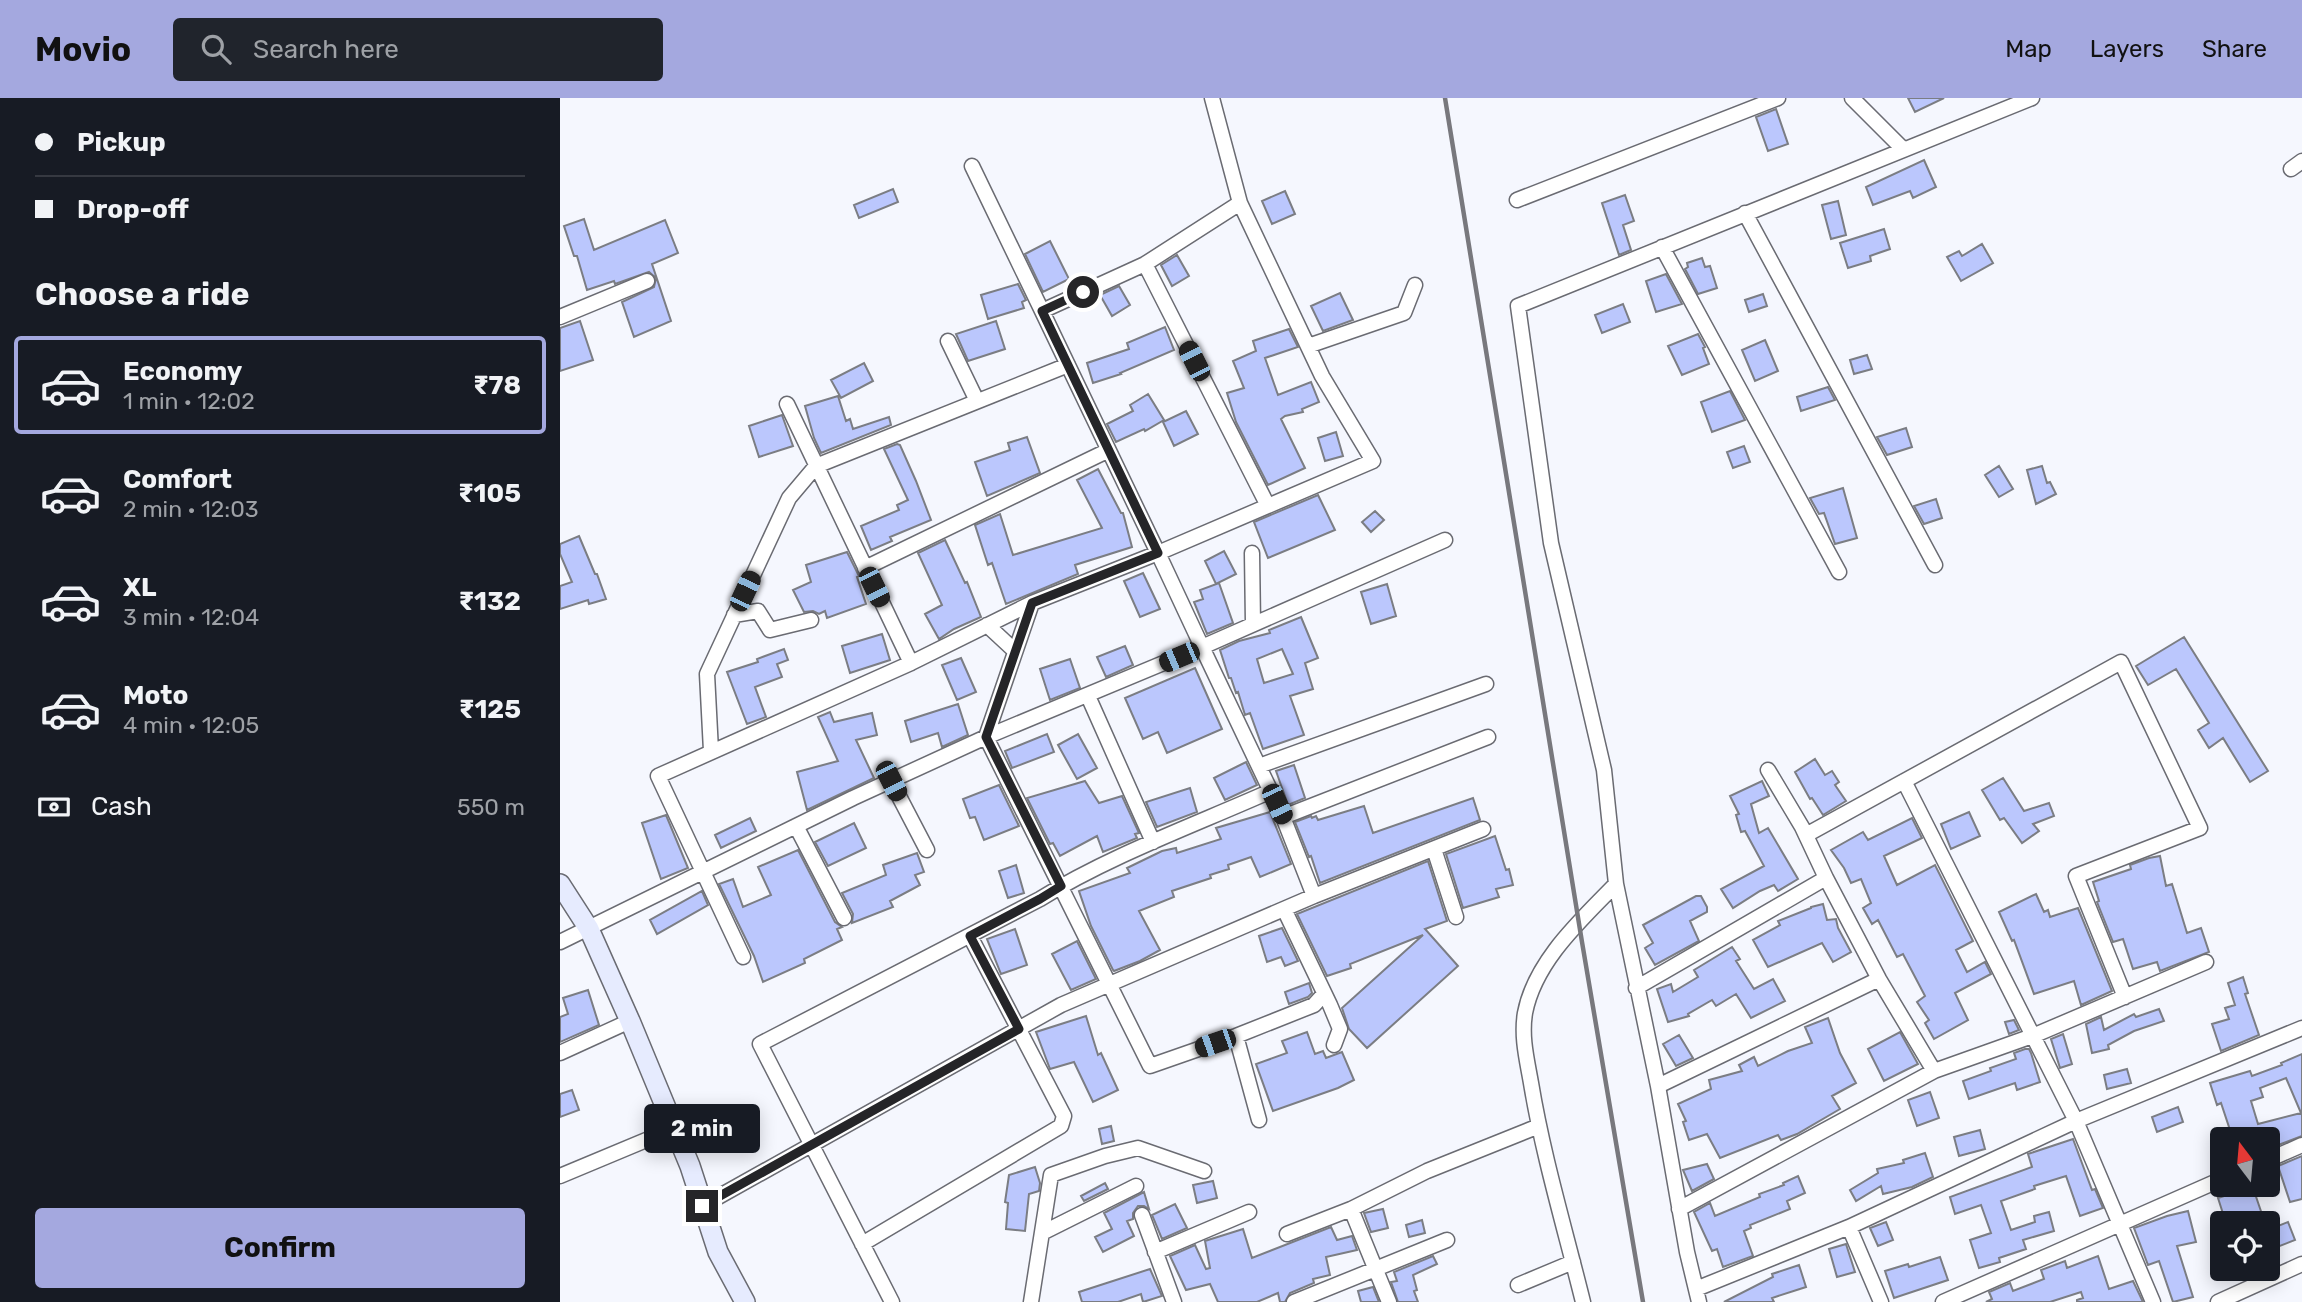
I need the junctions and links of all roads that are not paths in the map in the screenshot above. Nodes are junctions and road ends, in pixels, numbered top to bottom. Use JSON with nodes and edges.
{"nodes":[{"id":1,"x":1212,"y":98,"type":"edge"},
{"id":2,"x":1779,"y":98,"type":"edge"},
{"id":3,"x":1852,"y":98,"type":"edge"},
{"id":4,"x":2032,"y":98,"type":"edge"},
{"id":5,"x":1903,"y":149,"type":"junction"},
{"id":6,"x":972,"y":166,"type":"dead end"},
{"id":7,"x":1517,"y":200,"type":"dead end"},
{"id":8,"x":1240,"y":203,"type":"junction"},
{"id":9,"x":1745,"y":213,"type":"junction"},
{"id":10,"x":1662,"y":247,"type":"junction"},
{"id":11,"x":1145,"y":264,"type":"junction"},
{"id":12,"x":647,"y":281,"type":"dead end"},
{"id":13,"x":1415,"y":285,"type":"dead end"},
{"id":14,"x":1042,"y":311,"type":"junction"},
{"id":15,"x":560,"y":317,"type":"edge"},
{"id":16,"x":948,"y":341,"type":"dead end"},
{"id":17,"x":1308,"y":346,"type":"junction"},
{"id":18,"x":1068,"y":365,"type":"junction"},
{"id":19,"x":977,"y":401,"type":"junction"},
{"id":20,"x":787,"y":404,"type":"dead end"},
{"id":21,"x":1107,"y":451,"type":"junction"},
{"id":22,"x":816,"y":466,"type":"junction"},
{"id":23,"x":1268,"y":506,"type":"junction"},
{"id":24,"x":1445,"y":540,"type":"dead end"},
{"id":25,"x":1158,"y":553,"type":"junction"},
{"id":26,"x":1252,"y":553,"type":"dead end"},
{"id":27,"x":1935,"y":565,"type":"dead end"},
{"id":28,"x":865,"y":568,"type":"junction"},
{"id":29,"x":1839,"y":572,"type":"dead end"},
{"id":30,"x":1032,"y":603,"type":"junction"},
{"id":31,"x":734,"y":615,"type":"junction"},
{"id":32,"x":811,"y":620,"type":"dead end"},
{"id":33,"x":1254,"y":624,"type":"junction"},
{"id":34,"x":987,"y":625,"type":"junction"},
{"id":35,"x":1202,"y":647,"type":"junction"},
{"id":36,"x":1016,"y":651,"type":"junction"},
{"id":37,"x":911,"y":663,"type":"junction"},
{"id":38,"x":1486,"y":684,"type":"dead end"},
{"id":39,"x":1088,"y":696,"type":"junction"},
{"id":40,"x":986,"y":737,"type":"junction"},
{"id":41,"x":1488,"y":737,"type":"dead end"},
{"id":42,"x":711,"y":751,"type":"junction"},
{"id":43,"x":1259,"y":766,"type":"junction"},
{"id":44,"x":1768,"y":770,"type":"dead end"},
{"id":45,"x":891,"y":781,"type":"junction"},
{"id":46,"x":1904,"y":781,"type":"junction"},
{"id":47,"x":1272,"y":791,"type":"junction"},
{"id":48,"x":1283,"y":817,"type":"junction"},
{"id":49,"x":796,"y":827,"type":"junction"},
{"id":50,"x":1483,"y":830,"type":"dead end"},
{"id":51,"x":1807,"y":835,"type":"junction"},
{"id":52,"x":1153,"y":842,"type":"junction"},
{"id":53,"x":1434,"y":849,"type":"junction"},
{"id":54,"x":927,"y":850,"type":"dead end"},
{"id":55,"x":703,"y":873,"type":"junction"},
{"id":56,"x":1826,"y":877,"type":"junction"},
{"id":57,"x":560,"y":884,"type":"edge"},
{"id":58,"x":1616,"y":884,"type":"junction"},
{"id":59,"x":1061,"y":886,"type":"junction"},
{"id":60,"x":1314,"y":896,"type":"junction"},
{"id":61,"x":1284,"y":909,"type":"junction"},
{"id":62,"x":1457,"y":917,"type":"dead end"},
{"id":63,"x":844,"y":918,"type":"dead end"},
{"id":64,"x":589,"y":929,"type":"junction"},
{"id":65,"x":970,"y":936,"type":"junction"},
{"id":66,"x":560,"y":942,"type":"edge"},
{"id":67,"x":743,"y":957,"type":"dead end"},
{"id":68,"x":2206,"y":962,"type":"dead end"},
{"id":69,"x":1878,"y":979,"type":"junction"},
{"id":70,"x":1110,"y":983,"type":"junction"},
{"id":71,"x":1636,"y":988,"type":"junction"},
{"id":72,"x":1324,"y":995,"type":"junction"},
{"id":73,"x":2125,"y":997,"type":"junction"},
{"id":74,"x":630,"y":1021,"type":"junction"},
{"id":75,"x":2302,"y":1028,"type":"edge"},
{"id":76,"x":1019,"y":1029,"type":"junction"},
{"id":77,"x":2035,"y":1035,"type":"junction"},
{"id":78,"x":1237,"y":1036,"type":"junction"},
{"id":79,"x":1334,"y":1045,"type":"dead end"},
{"id":80,"x":560,"y":1053,"type":"edge"},
{"id":81,"x":1934,"y":1071,"type":"junction"},
{"id":82,"x":1658,"y":1086,"type":"junction"},
{"id":83,"x":1259,"y":1120,"type":"dead end"},
{"id":84,"x":2076,"y":1121,"type":"junction"},
{"id":85,"x":1539,"y":1126,"type":"junction"},
{"id":86,"x":675,"y":1128,"type":"junction"},
{"id":87,"x":812,"y":1145,"type":"junction"},
{"id":88,"x":2302,"y":1145,"type":"edge"},
{"id":89,"x":2280,"y":1155,"type":"edge"},
{"id":90,"x":1204,"y":1171,"type":"dead end"},
{"id":91,"x":560,"y":1176,"type":"edge"},
{"id":92,"x":2210,"y":1185,"type":"edge"},
{"id":93,"x":1136,"y":1186,"type":"dead end"},
{"id":94,"x":702,"y":1206,"type":"junction"},
{"id":95,"x":1351,"y":1209,"type":"junction"},
{"id":96,"x":1679,"y":1209,"type":"junction"},
{"id":97,"x":1249,"y":1212,"type":"dead end"},
{"id":98,"x":1142,"y":1215,"type":"dead end"},
{"id":99,"x":2119,"y":1224,"type":"junction"},
{"id":100,"x":1849,"y":1227,"type":"junction"},
{"id":101,"x":1042,"y":1233,"type":"junction"},
{"id":102,"x":1287,"y":1234,"type":"dead end"},
{"id":103,"x":1447,"y":1240,"type":"dead end"},
{"id":104,"x":862,"y":1244,"type":"junction"},
{"id":105,"x":1155,"y":1252,"type":"junction"},
{"id":106,"x":1573,"y":1262,"type":"junction"},
{"id":107,"x":2302,"y":1264,"type":"edge"},
{"id":108,"x":1376,"y":1269,"type":"junction"},
{"id":109,"x":1518,"y":1285,"type":"dead end"},
{"id":110,"x":1698,"y":1295,"type":"edge"},
{"id":111,"x":745,"y":1302,"type":"edge"},
{"id":112,"x":892,"y":1302,"type":"edge"},
{"id":113,"x":1031,"y":1302,"type":"edge"},
{"id":114,"x":1174,"y":1302,"type":"edge"},
{"id":115,"x":1294,"y":1302,"type":"edge"},
{"id":116,"x":1390,"y":1302,"type":"edge"},
{"id":117,"x":1583,"y":1302,"type":"edge"},
{"id":118,"x":1881,"y":1302,"type":"edge"},
{"id":119,"x":1943,"y":1302,"type":"edge"},
{"id":120,"x":2153,"y":1302,"type":"edge"},
{"id":121,"x":2218,"y":1302,"type":"edge"}],
"edges":[{"from":1,"to":8,"type":"street"},
{"from":2,"to":7,"type":"street"},
{"from":3,"to":5,"type":"street"},
{"from":4,"to":5,"type":"street"},
{"from":5,"to":9,"type":"street"},
{"from":6,"to":14,"type":"street"},
{"from":8,"to":11,"type":"street"},
{"from":8,"to":17,"type":"street"},
{"from":9,"to":10,"type":"street"},
{"from":9,"to":27,"type":"street"},
{"from":10,"to":29,"type":"street"},
{"from":10,"to":58,"type":"street"},
{"from":11,"to":14,"type":"street"},
{"from":11,"to":23,"type":"street"},
{"from":12,"to":15,"type":"street"},
{"from":13,"to":17,"type":"street"},
{"from":14,"to":18,"type":"street"},
{"from":16,"to":19,"type":"street"},
{"from":17,"to":23,"type":"street"},
{"from":18,"to":19,"type":"street"},
{"from":18,"to":21,"type":"street"},
{"from":19,"to":22,"type":"street"},
{"from":20,"to":22,"type":"street"},
{"from":21,"to":25,"type":"street"},
{"from":21,"to":28,"type":"street"},
{"from":22,"to":28,"type":"street"},
{"from":22,"to":31,"type":"street"},
{"from":23,"to":25,"type":"street"},
{"from":24,"to":33,"type":"street"},
{"from":25,"to":30,"type":"street"},
{"from":25,"to":35,"type":"street"},
{"from":26,"to":33,"type":"street"},
{"from":28,"to":37,"type":"street"},
{"from":30,"to":34,"type":"street"},
{"from":30,"to":36,"type":"street"},
{"from":31,"to":32,"type":"street"},
{"from":31,"to":42,"type":"street"},
{"from":33,"to":35,"type":"street"},
{"from":34,"to":36,"type":"street"},
{"from":34,"to":37,"type":"street"},
{"from":35,"to":39,"type":"street"},
{"from":35,"to":43,"type":"street"},
{"from":36,"to":40,"type":"street"},
{"from":37,"to":42,"type":"street"},
{"from":38,"to":43,"type":"street"},
{"from":39,"to":40,"type":"street"},
{"from":39,"to":52,"type":"street"},
{"from":40,"to":45,"type":"street"},
{"from":40,"to":59,"type":"street"},
{"from":41,"to":48,"type":"street"},
{"from":42,"to":55,"type":"street"},
{"from":43,"to":47,"type":"street"},
{"from":44,"to":51,"type":"street"},
{"from":45,"to":49,"type":"street"},
{"from":45,"to":54,"type":"street"},
{"from":46,"to":51,"type":"street"},
{"from":46,"to":73,"type":"street"},
{"from":46,"to":77,"type":"street"},
{"from":47,"to":48,"type":"street"},
{"from":47,"to":52,"type":"street"},
{"from":48,"to":60,"type":"street"},
{"from":49,"to":55,"type":"street"},
{"from":49,"to":63,"type":"street"},
{"from":50,"to":53,"type":"street"},
{"from":51,"to":56,"type":"street"},
{"from":52,"to":59,"type":"street"},
{"from":53,"to":60,"type":"street"},
{"from":53,"to":62,"type":"street"},
{"from":55,"to":64,"type":"street"},
{"from":55,"to":67,"type":"street"},
{"from":56,"to":69,"type":"street"},
{"from":56,"to":71,"type":"street"},
{"from":57,"to":64,"type":"street"},
{"from":58,"to":71,"type":"street"},
{"from":58,"to":85,"type":"street"},
{"from":59,"to":65,"type":"street"},
{"from":59,"to":70,"type":"street"},
{"from":60,"to":61,"type":"street"},
{"from":61,"to":70,"type":"street"},
{"from":61,"to":72,"type":"street"},
{"from":64,"to":66,"type":"street"},
{"from":64,"to":74,"type":"street"},
{"from":65,"to":76,"type":"street"},
{"from":65,"to":87,"type":"street"},
{"from":68,"to":73,"type":"street"},
{"from":69,"to":81,"type":"street"},
{"from":69,"to":82,"type":"street"},
{"from":70,"to":76,"type":"street"},
{"from":70,"to":78,"type":"street"},
{"from":71,"to":82,"type":"street"},
{"from":72,"to":78,"type":"street"},
{"from":72,"to":79,"type":"street"},
{"from":73,"to":77,"type":"street"},
{"from":74,"to":80,"type":"street"},
{"from":74,"to":86,"type":"street"},
{"from":75,"to":84,"type":"street"},
{"from":76,"to":87,"type":"street"},
{"from":76,"to":104,"type":"street"},
{"from":77,"to":81,"type":"street"},
{"from":77,"to":84,"type":"street"},
{"from":78,"to":83,"type":"street"},
{"from":81,"to":96,"type":"street"},
{"from":82,"to":96,"type":"street"},
{"from":84,"to":99,"type":"street"},
{"from":84,"to":100,"type":"street"},
{"from":85,"to":95,"type":"street"},
{"from":85,"to":106,"type":"street"},
{"from":86,"to":91,"type":"street"},
{"from":86,"to":94,"type":"street"},
{"from":87,"to":94,"type":"street"},
{"from":87,"to":104,"type":"street"},
{"from":88,"to":89,"type":"street"},
{"from":90,"to":101,"type":"street"},
{"from":92,"to":99,"type":"street"},
{"from":93,"to":101,"type":"street"},
{"from":94,"to":111,"type":"street"},
{"from":95,"to":102,"type":"street"},
{"from":95,"to":108,"type":"street"},
{"from":96,"to":110,"type":"street"},
{"from":97,"to":105,"type":"street"},
{"from":98,"to":105,"type":"street"},
{"from":99,"to":119,"type":"street"},
{"from":99,"to":120,"type":"street"},
{"from":100,"to":110,"type":"street"},
{"from":100,"to":118,"type":"street"},
{"from":101,"to":113,"type":"street"},
{"from":103,"to":108,"type":"street"},
{"from":104,"to":112,"type":"street"},
{"from":105,"to":114,"type":"street"},
{"from":106,"to":109,"type":"street"},
{"from":106,"to":117,"type":"street"},
{"from":107,"to":121,"type":"street"},
{"from":108,"to":115,"type":"street"},
{"from":108,"to":116,"type":"street"}]}
